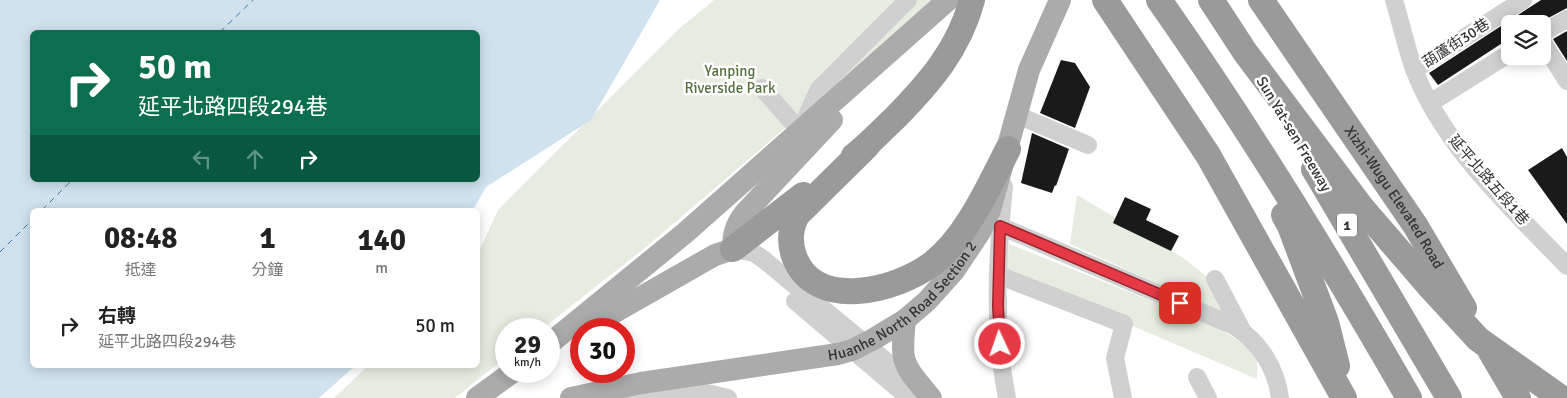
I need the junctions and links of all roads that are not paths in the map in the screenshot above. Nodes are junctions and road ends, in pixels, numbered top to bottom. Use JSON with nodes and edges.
{"nodes":[{"id":1,"x":908,"y":0,"type":"edge"},
{"id":2,"x":948,"y":0,"type":"edge"},
{"id":3,"x":972,"y":0,"type":"edge"},
{"id":4,"x":1060,"y":0,"type":"edge"},
{"id":5,"x":1105,"y":0,"type":"edge"},
{"id":6,"x":1160,"y":0,"type":"edge"},
{"id":7,"x":1211,"y":0,"type":"edge"},
{"id":8,"x":1261,"y":0,"type":"edge"},
{"id":9,"x":1394,"y":0,"type":"edge"},
{"id":10,"x":1523,"y":0,"type":"edge"},
{"id":11,"x":1567,"y":19,"type":"edge"},
{"id":12,"x":925,"y":20,"type":"junction"},
{"id":13,"x":1551,"y":28,"type":"edge"},
{"id":14,"x":1245,"y":52,"type":"junction"},
{"id":15,"x":1551,"y":55,"type":"edge"},
{"id":16,"x":1501,"y":59,"type":"edge"},
{"id":17,"x":1414,"y":70,"type":"junction"},
{"id":18,"x":1211,"y":74,"type":"junction"},
{"id":19,"x":1567,"y":81,"type":"edge"},
{"id":20,"x":762,"y":88,"type":"dead end"},
{"id":21,"x":1430,"y":103,"type":"junction"},
{"id":22,"x":1017,"y":115,"type":"junction"},
{"id":23,"x":800,"y":131,"type":"junction"},
{"id":24,"x":1088,"y":145,"type":"dead end"},
{"id":25,"x":867,"y":146,"type":"junction"},
{"id":26,"x":1008,"y":149,"type":"junction"},
{"id":27,"x":1000,"y":226,"type":"junction"},
{"id":28,"x":733,"y":249,"type":"junction"},
{"id":29,"x":1567,"y":266,"type":"edge"},
{"id":30,"x":998,"y":276,"type":"junction"},
{"id":31,"x":1215,"y":279,"type":"dead end"},
{"id":32,"x":605,"y":318,"type":"edge"},
{"id":33,"x":906,"y":320,"type":"junction"},
{"id":34,"x":1244,"y":332,"type":"junction"},
{"id":35,"x":560,"y":335,"type":"edge"},
{"id":36,"x":859,"y":347,"type":"junction"},
{"id":37,"x":1197,"y":377,"type":"dead end"},
{"id":38,"x":497,"y":383,"type":"edge"},
{"id":39,"x":593,"y":393,"type":"junction"},
{"id":40,"x":476,"y":398,"type":"edge"},
{"id":41,"x":571,"y":398,"type":"edge"},
{"id":42,"x":728,"y":398,"type":"edge"},
{"id":43,"x":909,"y":398,"type":"edge"},
{"id":44,"x":931,"y":398,"type":"edge"},
{"id":45,"x":1007,"y":398,"type":"edge"},
{"id":46,"x":1123,"y":398,"type":"edge"},
{"id":47,"x":1208,"y":398,"type":"edge"},
{"id":48,"x":1280,"y":398,"type":"edge"},
{"id":49,"x":1344,"y":398,"type":"edge"},
{"id":50,"x":1409,"y":398,"type":"edge"},
{"id":51,"x":1449,"y":398,"type":"edge"},
{"id":52,"x":1518,"y":398,"type":"edge"},
{"id":53,"x":1561,"y":398,"type":"edge"}],
"edges":[{"from":1,"to":23,"type":"street"},
{"from":2,"to":12,"type":"main road"},
{"from":3,"to":25,"type":"highway"},
{"from":4,"to":22,"type":"main road","name":"Huanhe North Road Section 2"},
{"from":5,"to":49,"type":"highway","number":"1"},
{"from":6,"to":18,"type":"highway","number":"1"},
{"from":7,"to":14,"type":"highway","number":"1"},
{"from":8,"to":52,"type":"highway","name":"Xizhi-Wugu Elevated Road"},
{"from":9,"to":17,"type":"street","name":"延平北路五段1巷"},
{"from":10,"to":17,"type":"street","name":"葫蘆街30巷"},
{"from":11,"to":13,"type":"street"},
{"from":12,"to":23,"type":"main road"},
{"from":12,"to":28,"type":"main road"},
{"from":14,"to":51,"type":"highway","name":"Sun Yat-sen Freeway","number":"1"},
{"from":14,"to":53,"type":"highway"},
{"from":15,"to":19,"type":"street"},
{"from":16,"to":21,"type":"street"},
{"from":17,"to":21,"type":"street","name":"延平北路五段1巷"},
{"from":18,"to":49,"type":"highway","number":"1"},
{"from":18,"to":50,"type":"highway","number":"1"},
{"from":20,"to":23,"type":"street"},
{"from":21,"to":29,"type":"street","name":"延平北路五段1巷"},
{"from":22,"to":24,"type":"street"},
{"from":22,"to":26,"type":"main road","name":"Huanhe North Road Section 2"},
{"from":23,"to":35,"type":"main road"},
{"from":25,"to":26,"type":"highway"},
{"from":25,"to":28,"type":"highway"},
{"from":26,"to":27,"type":"street"},
{"from":26,"to":33,"type":"main road","name":"Huanhe North Road Section 2"},
{"from":27,"to":30,"type":"street"},
{"from":27,"to":34,"type":"street"},
{"from":28,"to":32,"type":"main road"},
{"from":28,"to":36,"type":"street"},
{"from":30,"to":45,"type":"street"},
{"from":30,"to":46,"type":"street"},
{"from":31,"to":34,"type":"street"},
{"from":33,"to":36,"type":"main road","name":"Huanhe North Road Section 2"},
{"from":33,"to":44,"type":"main road"},
{"from":34,"to":48,"type":"street"},
{"from":36,"to":39,"type":"main road","name":"Huanhe North Road Section 2"},
{"from":36,"to":43,"type":"street"},
{"from":36,"to":44,"type":"street"},
{"from":37,"to":47,"type":"street"},
{"from":38,"to":40,"type":"main road"},
{"from":39,"to":41,"type":"main road","name":"Huanhe North Road Section 2"},
{"from":39,"to":42,"type":"street"}]}
